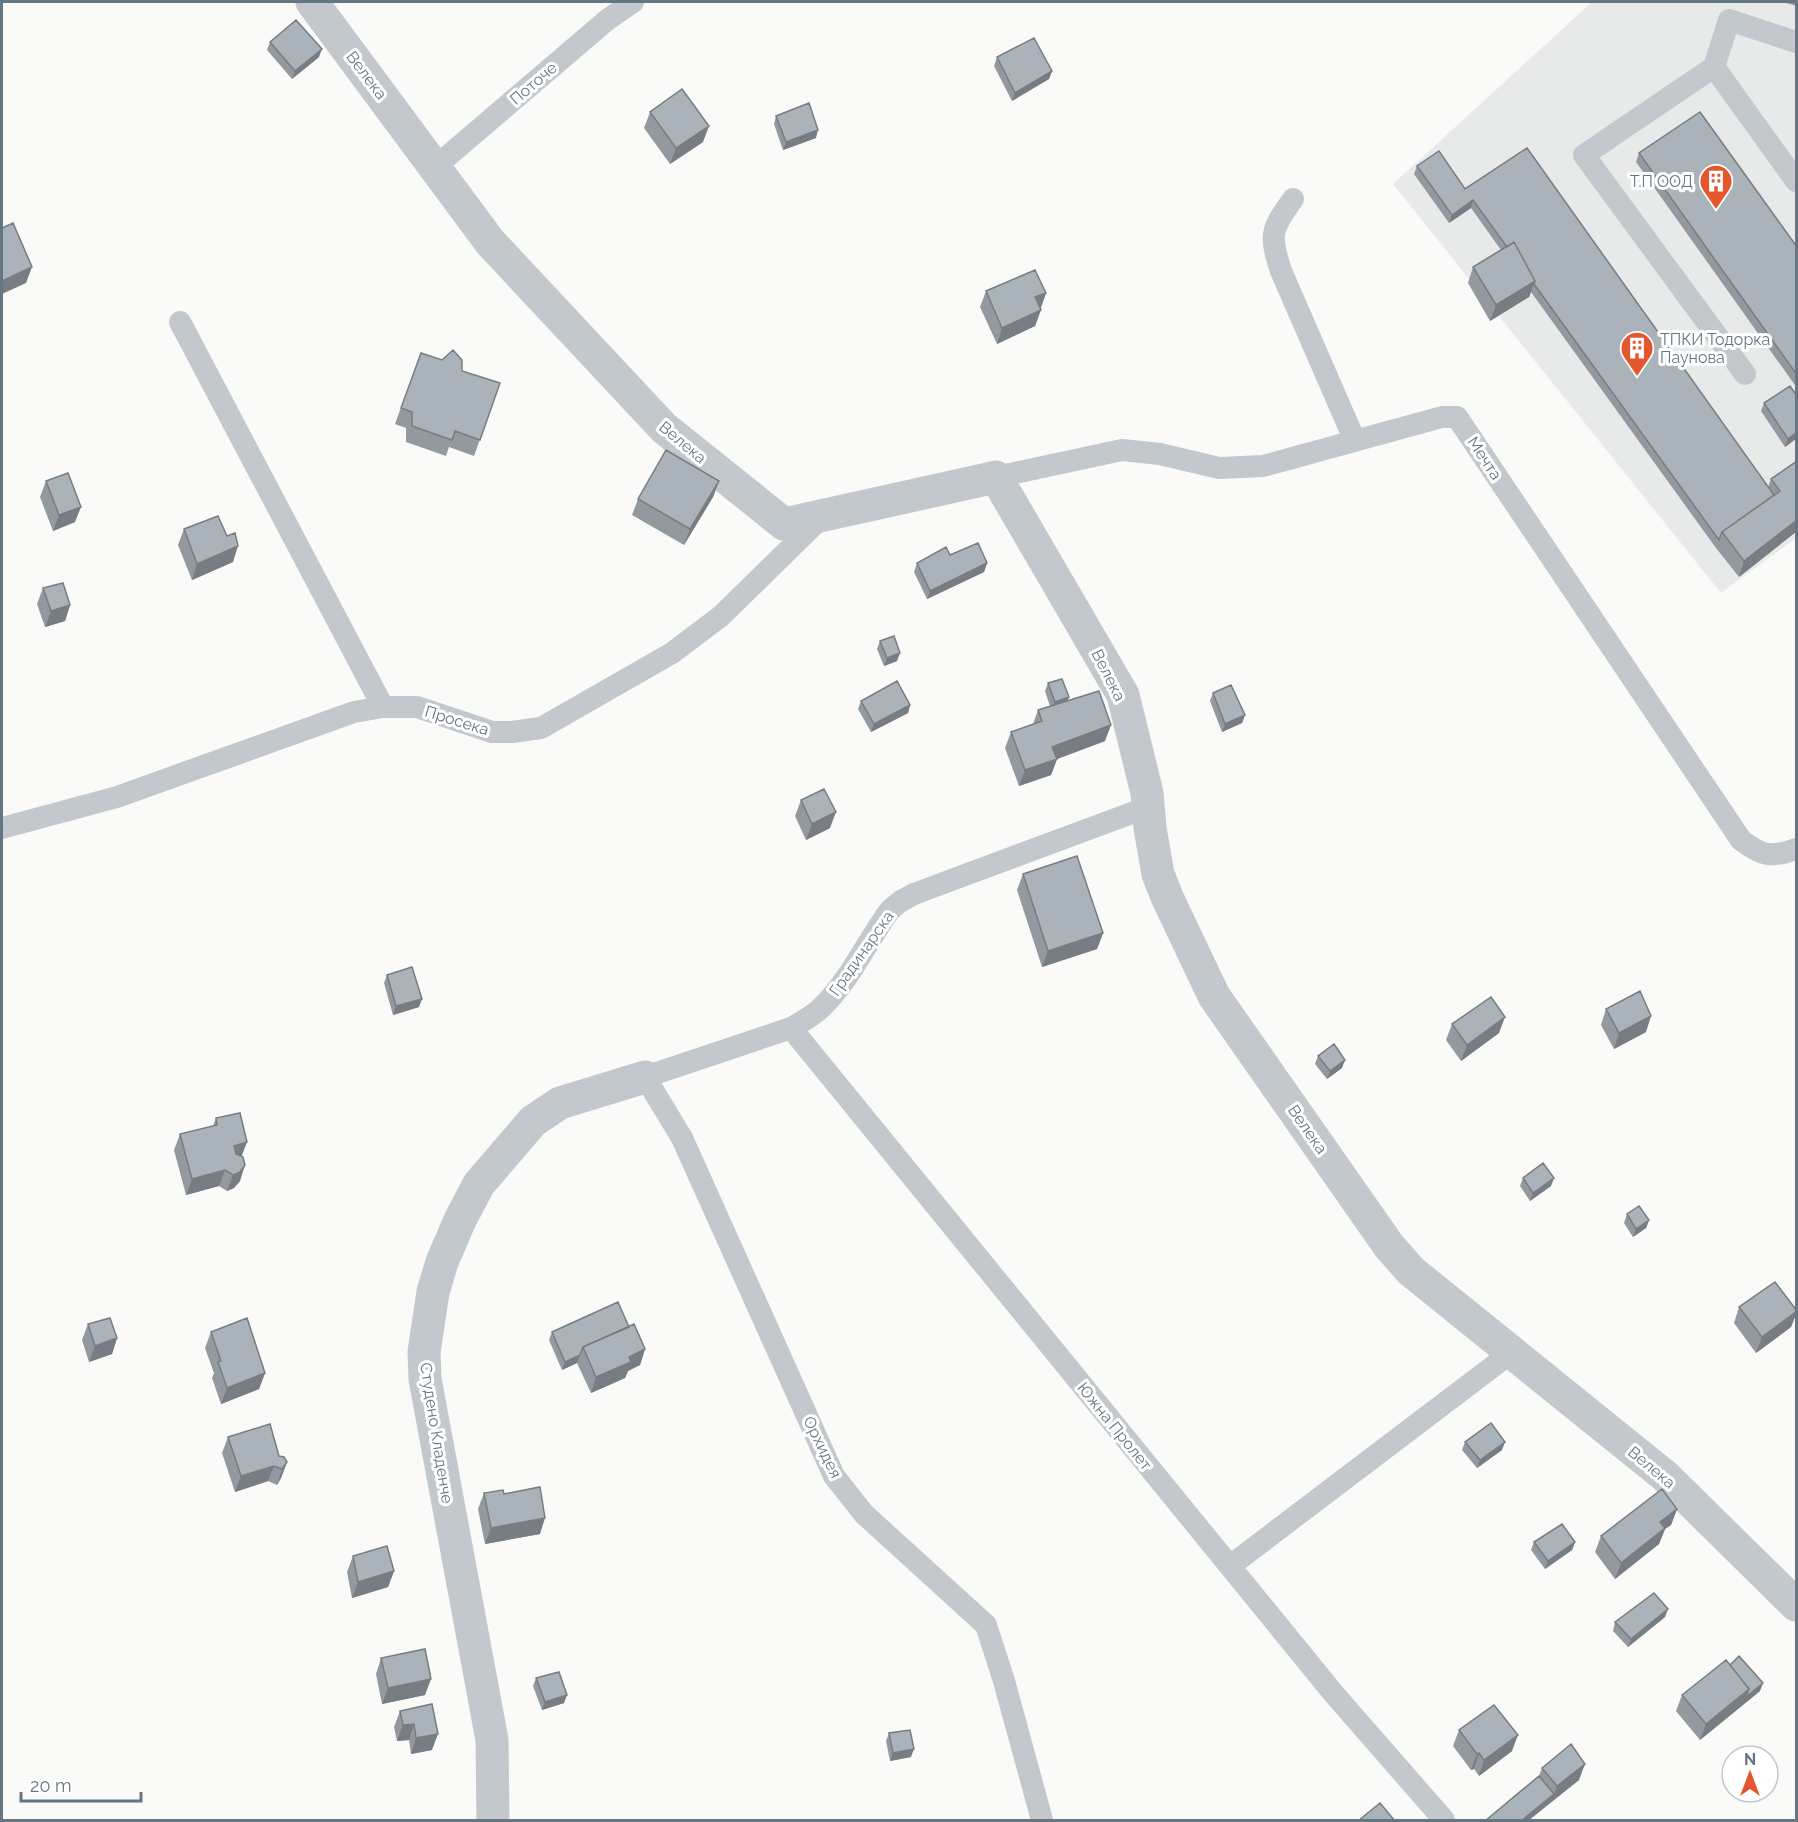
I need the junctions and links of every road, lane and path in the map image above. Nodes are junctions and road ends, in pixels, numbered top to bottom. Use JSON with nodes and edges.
{"nodes":[{"id":1,"x":312,"y":2,"type":"edge"},
{"id":2,"x":633,"y":2,"type":"edge"},
{"id":3,"x":1797,"y":42,"type":"edge"},
{"id":4,"x":1714,"y":67,"type":"junction"},
{"id":5,"x":435,"y":167,"type":"junction"},
{"id":6,"x":1797,"y":181,"type":"edge"},
{"id":7,"x":1293,"y":199,"type":"dead end"},
{"id":8,"x":180,"y":322,"type":"dead end"},
{"id":9,"x":1745,"y":374,"type":"dead end"},
{"id":10,"x":1355,"y":441,"type":"junction"},
{"id":11,"x":996,"y":477,"type":"junction"},
{"id":12,"x":822,"y":517,"type":"junction"},
{"id":13,"x":383,"y":707,"type":"junction"},
{"id":14,"x":1148,"y":807,"type":"junction"},
{"id":15,"x":2,"y":828,"type":"edge"},
{"id":16,"x":1797,"y":849,"type":"edge"},
{"id":17,"x":791,"y":1028,"type":"junction"},
{"id":18,"x":645,"y":1077,"type":"junction"},
{"id":19,"x":1512,"y":1352,"type":"junction"},
{"id":20,"x":1230,"y":1566,"type":"junction"},
{"id":21,"x":1797,"y":1605,"type":"edge"},
{"id":22,"x":493,"y":1821,"type":"edge"},
{"id":23,"x":1042,"y":1821,"type":"edge"},
{"id":24,"x":1444,"y":1821,"type":"edge"}],
"edges":[{"from":1,"to":5,"type":"street","name":"Велека"},
{"from":2,"to":5,"type":"lane","name":"Поточе"},
{"from":3,"to":4,"type":"lane"},
{"from":4,"to":6,"type":"lane"},
{"from":4,"to":9,"type":"lane"},
{"from":5,"to":12,"type":"street","name":"Велека"},
{"from":7,"to":10,"type":"lane"},
{"from":8,"to":13,"type":"lane"},
{"from":10,"to":11,"type":"lane","name":"Мечта"},
{"from":10,"to":16,"type":"lane","name":"Мечта"},
{"from":11,"to":12,"type":"street","name":"Велека"},
{"from":11,"to":14,"type":"street","name":"Велека"},
{"from":12,"to":13,"type":"lane","name":"Просека"},
{"from":13,"to":15,"type":"lane","name":"Просека"},
{"from":14,"to":17,"type":"lane","name":"Градинарска"},
{"from":14,"to":19,"type":"street","name":"Велека"},
{"from":17,"to":18,"type":"lane","name":"Градинарска"},
{"from":17,"to":20,"type":"lane","name":"Южна Пролет"},
{"from":18,"to":22,"type":"street","name":"Студено Кладенче"},
{"from":18,"to":23,"type":"lane","name":"Орхидея"},
{"from":19,"to":20,"type":"lane"},
{"from":19,"to":21,"type":"street","name":"Велека"},
{"from":20,"to":24,"type":"lane","name":"Южна Пролет"}]}
